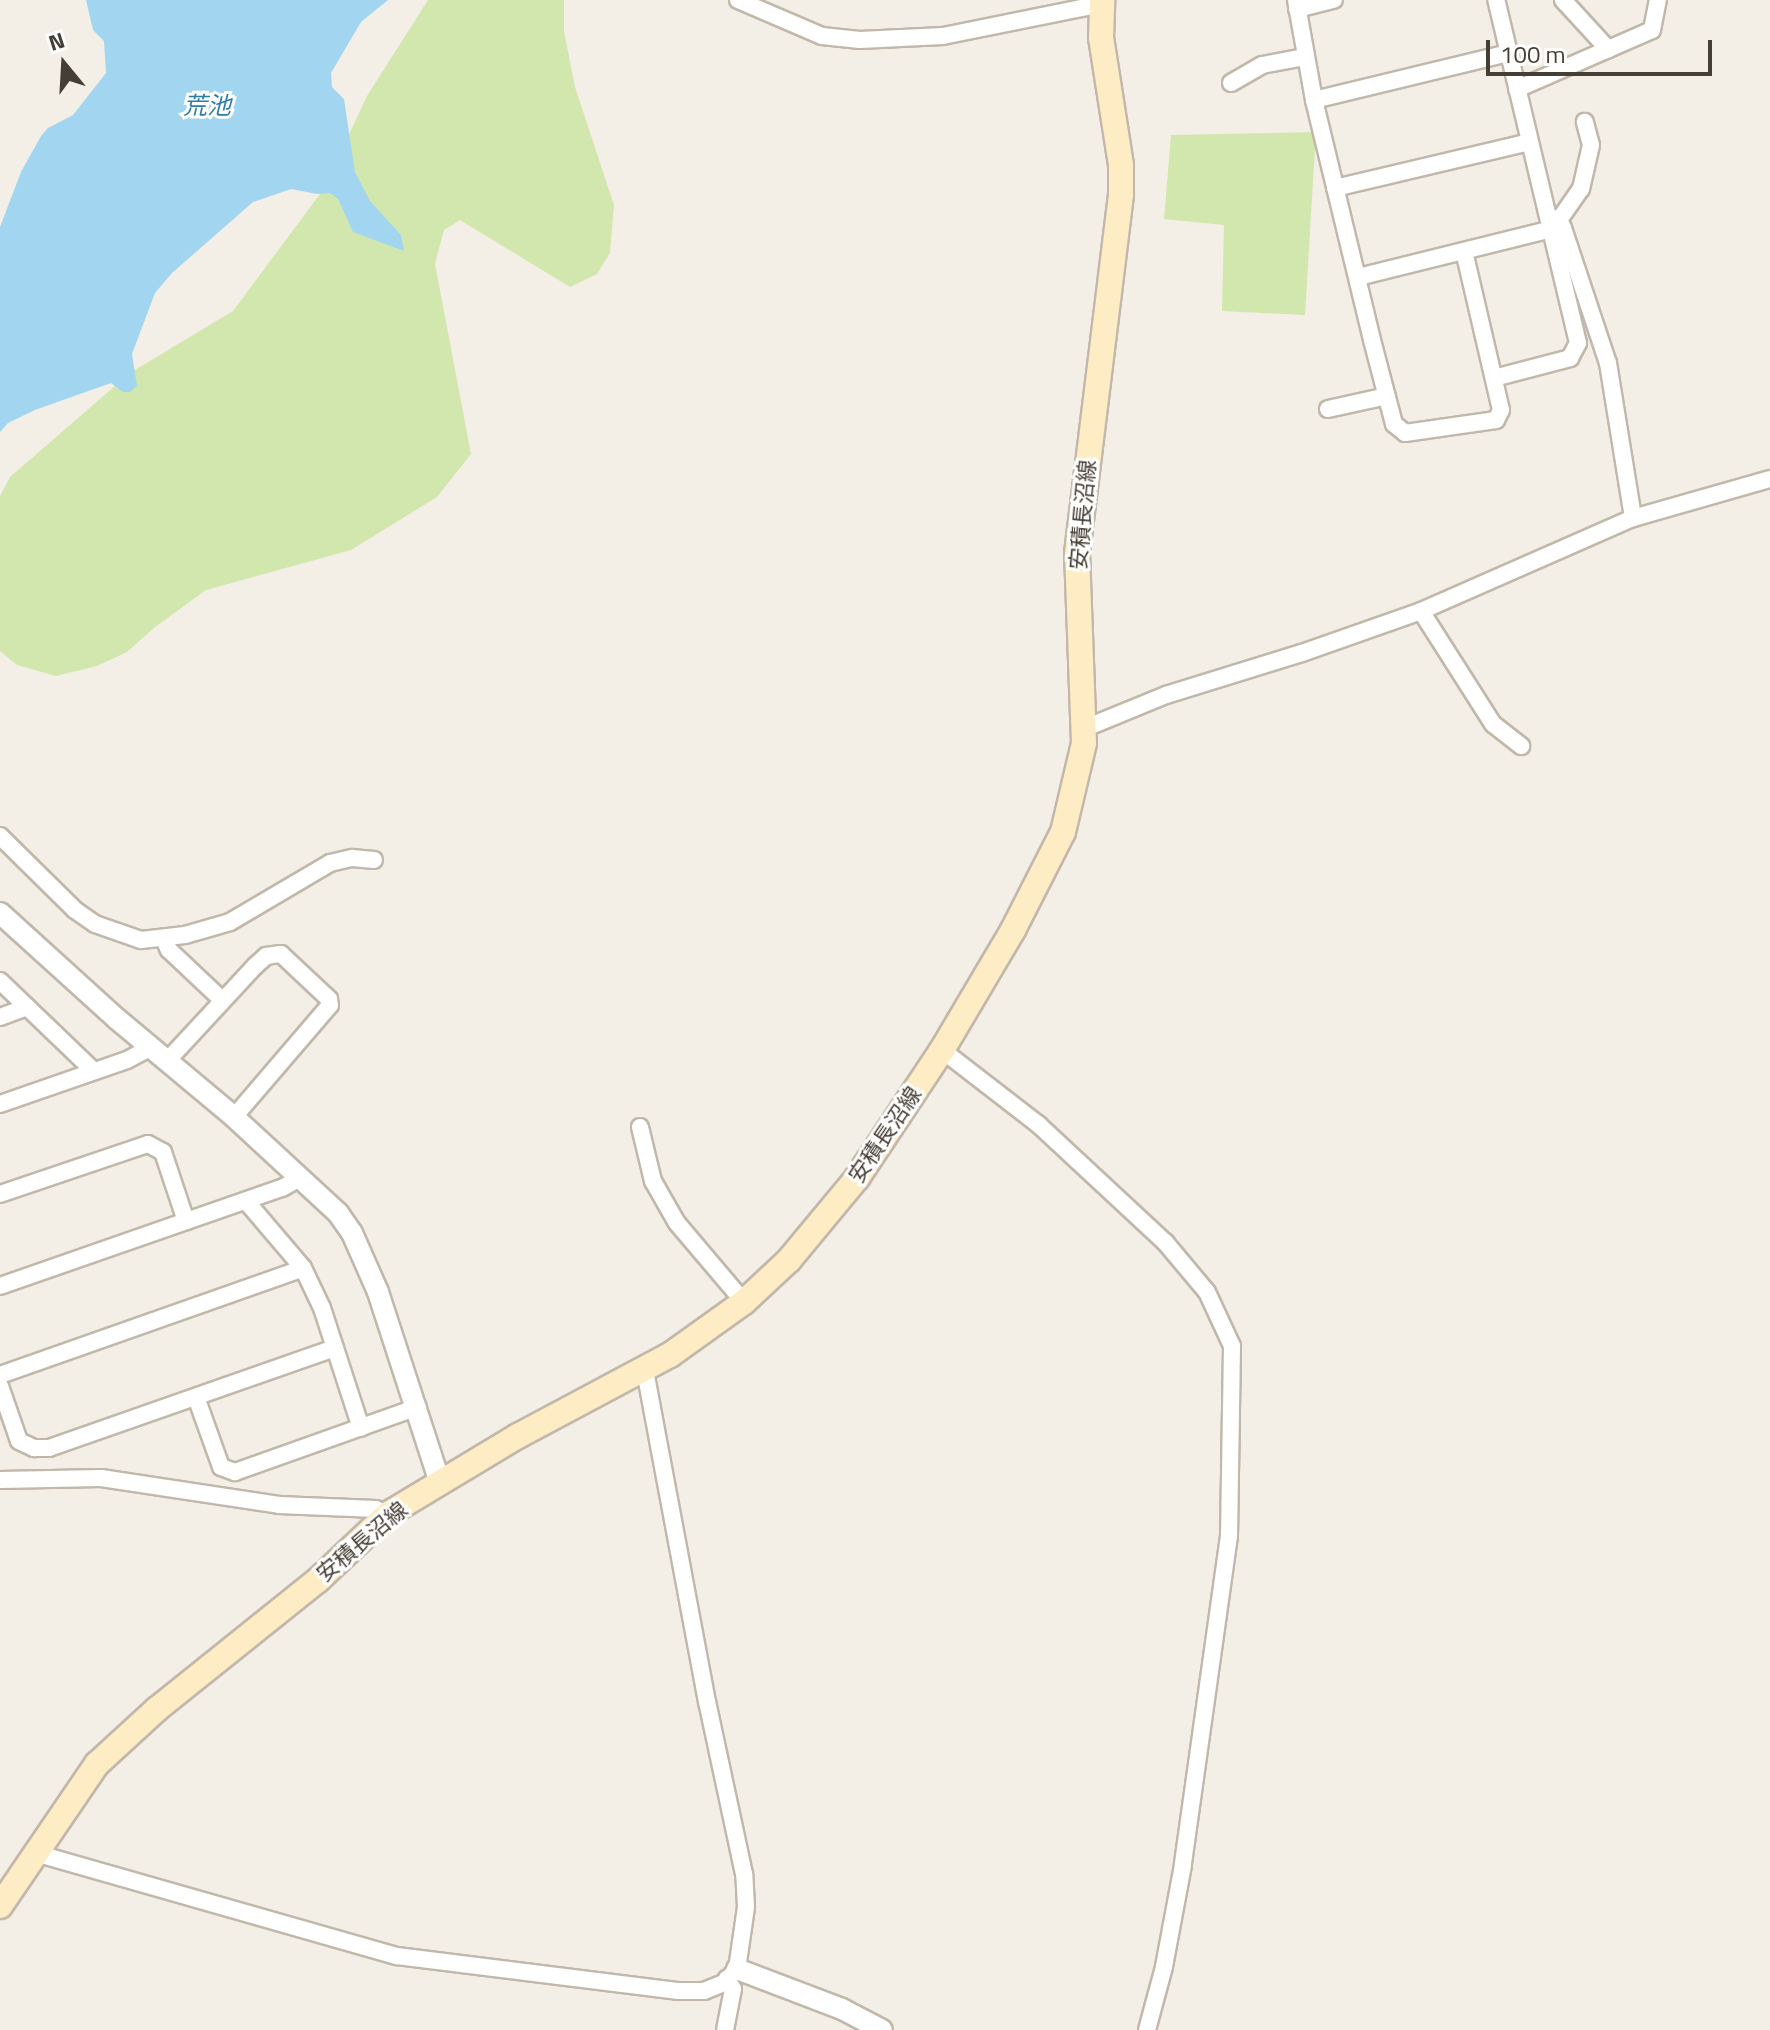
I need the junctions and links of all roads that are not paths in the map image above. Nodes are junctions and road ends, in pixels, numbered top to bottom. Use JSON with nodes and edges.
{"nodes":[{"id":1,"x":738,"y":0,"type":"edge"},
{"id":2,"x":1334,"y":0,"type":"edge"},
{"id":3,"x":1496,"y":0,"type":"edge"},
{"id":4,"x":1563,"y":0,"type":"edge"},
{"id":5,"x":1658,"y":0,"type":"edge"},
{"id":6,"x":1102,"y":2,"type":"edge"},
{"id":7,"x":1296,"y":4,"type":"edge"},
{"id":8,"x":1608,"y":49,"type":"junction"},
{"id":9,"x":1304,"y":52,"type":"junction"},
{"id":10,"x":1508,"y":53,"type":"junction"},
{"id":11,"x":1244,"y":58,"type":"dead end"},
{"id":12,"x":1231,"y":83,"type":"dead end"},
{"id":13,"x":1517,"y":89,"type":"junction"},
{"id":14,"x":1314,"y":100,"type":"junction"},
{"id":15,"x":1585,"y":122,"type":"dead end"},
{"id":16,"x":1529,"y":142,"type":"junction"},
{"id":17,"x":1335,"y":188,"type":"junction"},
{"id":18,"x":1553,"y":222,"type":"junction"},
{"id":19,"x":1464,"y":251,"type":"junction"},
{"id":20,"x":1358,"y":277,"type":"junction"},
{"id":21,"x":1494,"y":378,"type":"junction"},
{"id":22,"x":1387,"y":396,"type":"junction"},
{"id":23,"x":1328,"y":409,"type":"dead end"},
{"id":24,"x":1770,"y":479,"type":"edge"},
{"id":25,"x":1633,"y":518,"type":"junction"},
{"id":26,"x":1421,"y":611,"type":"junction"},
{"id":27,"x":1083,"y":729,"type":"junction"},
{"id":28,"x":1521,"y":746,"type":"dead end"},
{"id":29,"x":0,"y":836,"type":"edge"},
{"id":30,"x":374,"y":860,"type":"dead end"},
{"id":31,"x":0,"y":913,"type":"edge"},
{"id":32,"x":164,"y":939,"type":"junction"},
{"id":33,"x":0,"y":981,"type":"edge"},
{"id":34,"x":222,"y":1000,"type":"junction"},
{"id":35,"x":27,"y":1007,"type":"junction"},
{"id":36,"x":0,"y":1017,"type":"edge"},
{"id":37,"x":942,"y":1050,"type":"junction"},
{"id":38,"x":159,"y":1054,"type":"junction"},
{"id":39,"x":94,"y":1071,"type":"junction"},
{"id":40,"x":0,"y":1104,"type":"edge"},
{"id":41,"x":234,"y":1117,"type":"junction"},
{"id":42,"x":640,"y":1127,"type":"dead end"},
{"id":43,"x":300,"y":1178,"type":"junction"},
{"id":44,"x":0,"y":1194,"type":"edge"},
{"id":45,"x":246,"y":1201,"type":"junction"},
{"id":46,"x":186,"y":1221,"type":"junction"},
{"id":47,"x":303,"y":1268,"type":"junction"},
{"id":48,"x":0,"y":1286,"type":"edge"},
{"id":49,"x":744,"y":1302,"type":"junction"},
{"id":50,"x":335,"y":1348,"type":"junction"},
{"id":51,"x":645,"y":1371,"type":"junction"},
{"id":52,"x":0,"y":1375,"type":"edge"},
{"id":53,"x":0,"y":1386,"type":"edge"},
{"id":54,"x":196,"y":1397,"type":"junction"},
{"id":55,"x":418,"y":1407,"type":"junction"},
{"id":56,"x":361,"y":1428,"type":"junction"},
{"id":57,"x":0,"y":1480,"type":"edge"},
{"id":58,"x":440,"y":1483,"type":"junction"},
{"id":59,"x":388,"y":1514,"type":"junction"},
{"id":60,"x":35,"y":1853,"type":"junction"},
{"id":61,"x":0,"y":1906,"type":"edge"},
{"id":62,"x":732,"y":1974,"type":"junction"},
{"id":63,"x":725,"y":2030,"type":"edge"},
{"id":64,"x":882,"y":2030,"type":"edge"},
{"id":65,"x":1147,"y":2030,"type":"edge"}],
"edges":[{"from":1,"to":6,"type":"street"},
{"from":2,"to":7,"type":"street"},
{"from":3,"to":10,"type":"street"},
{"from":4,"to":8,"type":"street"},
{"from":5,"to":8,"type":"street"},
{"from":6,"to":27,"type":"main road","name":"安積長沼線"},
{"from":7,"to":9,"type":"street"},
{"from":8,"to":13,"type":"street"},
{"from":9,"to":11,"type":"street"},
{"from":9,"to":12,"type":"street"},
{"from":9,"to":14,"type":"street"},
{"from":10,"to":13,"type":"street"},
{"from":10,"to":14,"type":"street"},
{"from":13,"to":16,"type":"street"},
{"from":14,"to":17,"type":"street"},
{"from":15,"to":18,"type":"street"},
{"from":16,"to":17,"type":"street"},
{"from":16,"to":18,"type":"street"},
{"from":17,"to":20,"type":"street"},
{"from":18,"to":19,"type":"street"},
{"from":18,"to":21,"type":"street"},
{"from":18,"to":25,"type":"street"},
{"from":19,"to":20,"type":"street"},
{"from":19,"to":21,"type":"street"},
{"from":20,"to":22,"type":"street"},
{"from":21,"to":22,"type":"street"},
{"from":22,"to":23,"type":"street"},
{"from":24,"to":25,"type":"street"},
{"from":25,"to":26,"type":"street"},
{"from":26,"to":27,"type":"street"},
{"from":26,"to":28,"type":"street"},
{"from":27,"to":37,"type":"main road","name":"安積長沼線"},
{"from":29,"to":32,"type":"street"},
{"from":30,"to":32,"type":"street"},
{"from":31,"to":38,"type":"street"},
{"from":32,"to":34,"type":"street"},
{"from":33,"to":35,"type":"street"},
{"from":34,"to":38,"type":"street"},
{"from":34,"to":41,"type":"street"},
{"from":35,"to":36,"type":"street"},
{"from":35,"to":39,"type":"street"},
{"from":37,"to":49,"type":"main road","name":"安積長沼線"},
{"from":37,"to":65,"type":"street"},
{"from":38,"to":39,"type":"street"},
{"from":38,"to":41,"type":"street"},
{"from":39,"to":40,"type":"street"},
{"from":41,"to":43,"type":"street"},
{"from":42,"to":49,"type":"street"},
{"from":43,"to":45,"type":"street"},
{"from":43,"to":55,"type":"street"},
{"from":44,"to":46,"type":"street"},
{"from":45,"to":46,"type":"street"},
{"from":45,"to":47,"type":"street"},
{"from":46,"to":48,"type":"street"},
{"from":47,"to":50,"type":"street"},
{"from":47,"to":52,"type":"street"},
{"from":49,"to":51,"type":"main road","name":"安積長沼線"},
{"from":50,"to":54,"type":"street"},
{"from":50,"to":56,"type":"street"},
{"from":51,"to":58,"type":"main road","name":"安積長沼線"},
{"from":51,"to":62,"type":"street"},
{"from":53,"to":54,"type":"street"},
{"from":54,"to":56,"type":"street"},
{"from":55,"to":56,"type":"street"},
{"from":55,"to":58,"type":"street"},
{"from":57,"to":59,"type":"street"},
{"from":58,"to":59,"type":"main road","name":"安積長沼線"},
{"from":59,"to":60,"type":"main road","name":"安積長沼線"},
{"from":60,"to":61,"type":"main road","name":"安積長沼線"},
{"from":60,"to":62,"type":"street"},
{"from":62,"to":63,"type":"street"},
{"from":62,"to":64,"type":"street"}]}
